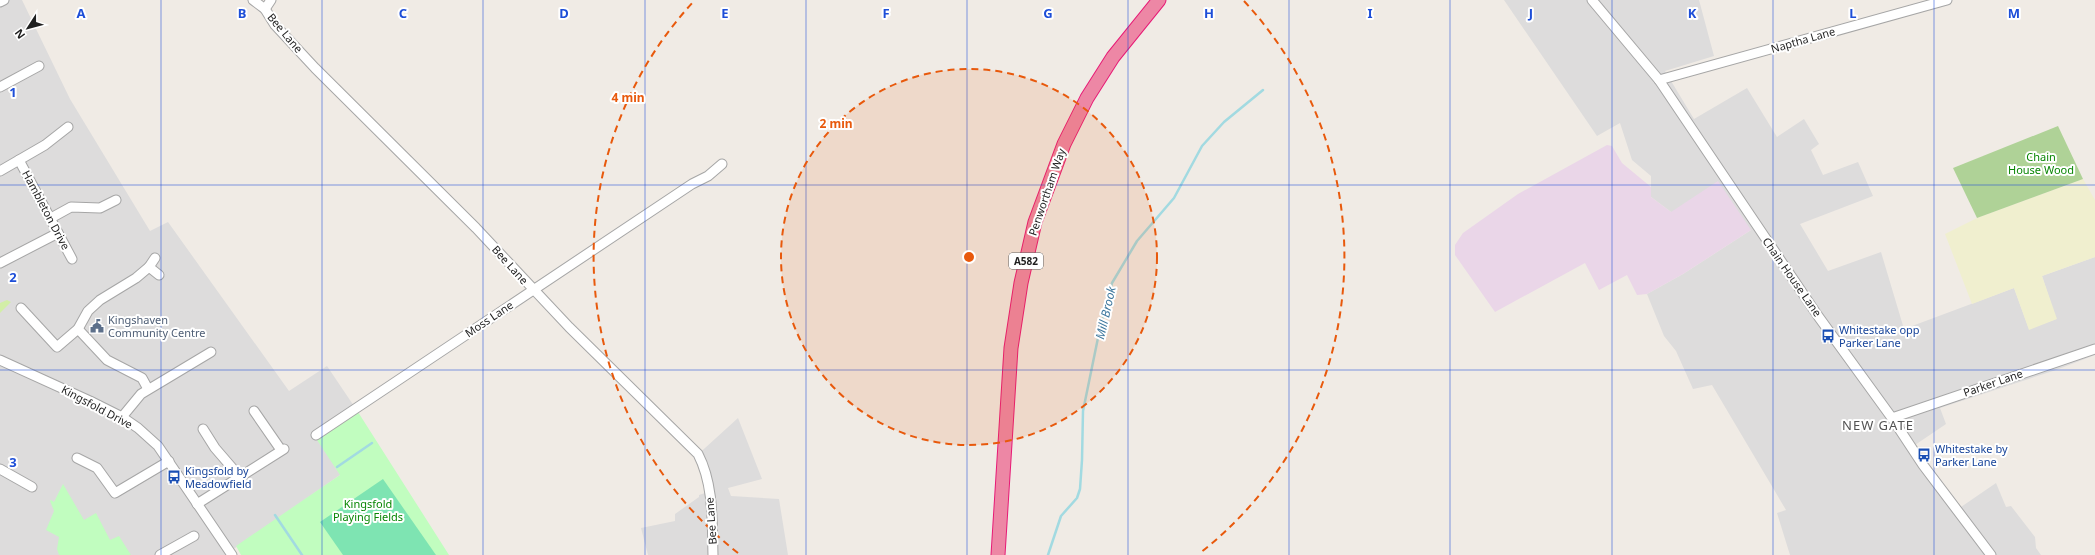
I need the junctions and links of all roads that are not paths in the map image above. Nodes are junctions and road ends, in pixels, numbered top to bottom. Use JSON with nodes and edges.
{"nodes":[{"id":1,"x":4,"y":0,"type":"edge"},
{"id":2,"x":253,"y":0,"type":"edge"},
{"id":3,"x":271,"y":0,"type":"edge"},
{"id":4,"x":1159,"y":0,"type":"edge"},
{"id":5,"x":1592,"y":0,"type":"edge"},
{"id":6,"x":1947,"y":0,"type":"edge"},
{"id":7,"x":0,"y":2,"type":"edge"},
{"id":8,"x":265,"y":9,"type":"junction"},
{"id":9,"x":39,"y":66,"type":"dead end"},
{"id":10,"x":1659,"y":80,"type":"junction"},
{"id":11,"x":0,"y":87,"type":"edge"},
{"id":12,"x":68,"y":127,"type":"dead end"},
{"id":13,"x":19,"y":160,"type":"junction"},
{"id":14,"x":722,"y":164,"type":"dead end"},
{"id":15,"x":0,"y":171,"type":"edge"},
{"id":16,"x":116,"y":200,"type":"dead end"},
{"id":17,"x":51,"y":218,"type":"junction"},
{"id":18,"x":58,"y":233,"type":"junction"},
{"id":19,"x":155,"y":258,"type":"dead end"},
{"id":20,"x":72,"y":259,"type":"dead end"},
{"id":21,"x":0,"y":263,"type":"edge"},
{"id":22,"x":149,"y":267,"type":"junction"},
{"id":23,"x":159,"y":274,"type":"dead end"},
{"id":24,"x":532,"y":290,"type":"junction"},
{"id":25,"x":21,"y":308,"type":"dead end"},
{"id":26,"x":78,"y":329,"type":"junction"},
{"id":27,"x":2095,"y":349,"type":"edge"},
{"id":28,"x":211,"y":352,"type":"dead end"},
{"id":29,"x":0,"y":360,"type":"edge"},
{"id":30,"x":148,"y":389,"type":"junction"},
{"id":31,"x":254,"y":411,"type":"dead end"},
{"id":32,"x":122,"y":417,"type":"junction"},
{"id":33,"x":1892,"y":418,"type":"junction"},
{"id":34,"x":203,"y":429,"type":"dead end"},
{"id":35,"x":316,"y":435,"type":"dead end"},
{"id":36,"x":77,"y":458,"type":"dead end"},
{"id":37,"x":169,"y":461,"type":"junction"},
{"id":38,"x":0,"y":469,"type":"edge"},
{"id":39,"x":240,"y":477,"type":"junction"},
{"id":40,"x":32,"y":487,"type":"dead end"},
{"id":41,"x":197,"y":504,"type":"junction"},
{"id":42,"x":194,"y":536,"type":"dead end"},
{"id":43,"x":160,"y":555,"type":"edge"},
{"id":44,"x":232,"y":555,"type":"edge"},
{"id":45,"x":713,"y":555,"type":"edge"},
{"id":46,"x":998,"y":555,"type":"edge"},
{"id":47,"x":1991,"y":555,"type":"edge"}],
"edges":[{"from":1,"to":7,"type":"street"},
{"from":2,"to":8,"type":"street","name":"Bee Lane"},
{"from":3,"to":8,"type":"street"},
{"from":4,"to":46,"type":"highway","name":"Penwortham Way","number":"A582"},
{"from":5,"to":10,"type":"street","name":"Chain House Lane"},
{"from":6,"to":10,"type":"street","name":"Naptha Lane"},
{"from":8,"to":24,"type":"street","name":"Bee Lane"},
{"from":9,"to":11,"type":"street"},
{"from":10,"to":33,"type":"street","name":"Chain House Lane"},
{"from":12,"to":13,"type":"street"},
{"from":13,"to":15,"type":"street"},
{"from":13,"to":17,"type":"street","name":"Hambleton Drive"},
{"from":14,"to":24,"type":"street","name":"Moss Lane"},
{"from":16,"to":17,"type":"street"},
{"from":17,"to":18,"type":"street","name":"Hambleton Drive"},
{"from":18,"to":20,"type":"street","name":"Hambleton Drive"},
{"from":18,"to":21,"type":"street"},
{"from":19,"to":22,"type":"street"},
{"from":22,"to":23,"type":"street"},
{"from":22,"to":26,"type":"street"},
{"from":24,"to":35,"type":"street","name":"Moss Lane"},
{"from":24,"to":45,"type":"street","name":"Bee Lane"},
{"from":25,"to":26,"type":"street"},
{"from":26,"to":30,"type":"street"},
{"from":27,"to":33,"type":"street","name":"Parker Lane"},
{"from":28,"to":30,"type":"street"},
{"from":29,"to":32,"type":"street","name":"Kingsfold Drive"},
{"from":30,"to":32,"type":"street"},
{"from":31,"to":39,"type":"street"},
{"from":32,"to":37,"type":"street","name":"Kingsfold Drive"},
{"from":33,"to":47,"type":"street","name":"Chain House Lane"},
{"from":34,"to":39,"type":"street"},
{"from":36,"to":37,"type":"street"},
{"from":37,"to":41,"type":"street","name":"Kingsfold Drive"},
{"from":38,"to":40,"type":"street"},
{"from":39,"to":41,"type":"street"},
{"from":41,"to":44,"type":"street","name":"Kingsfold Drive"},
{"from":42,"to":43,"type":"street"}]}
